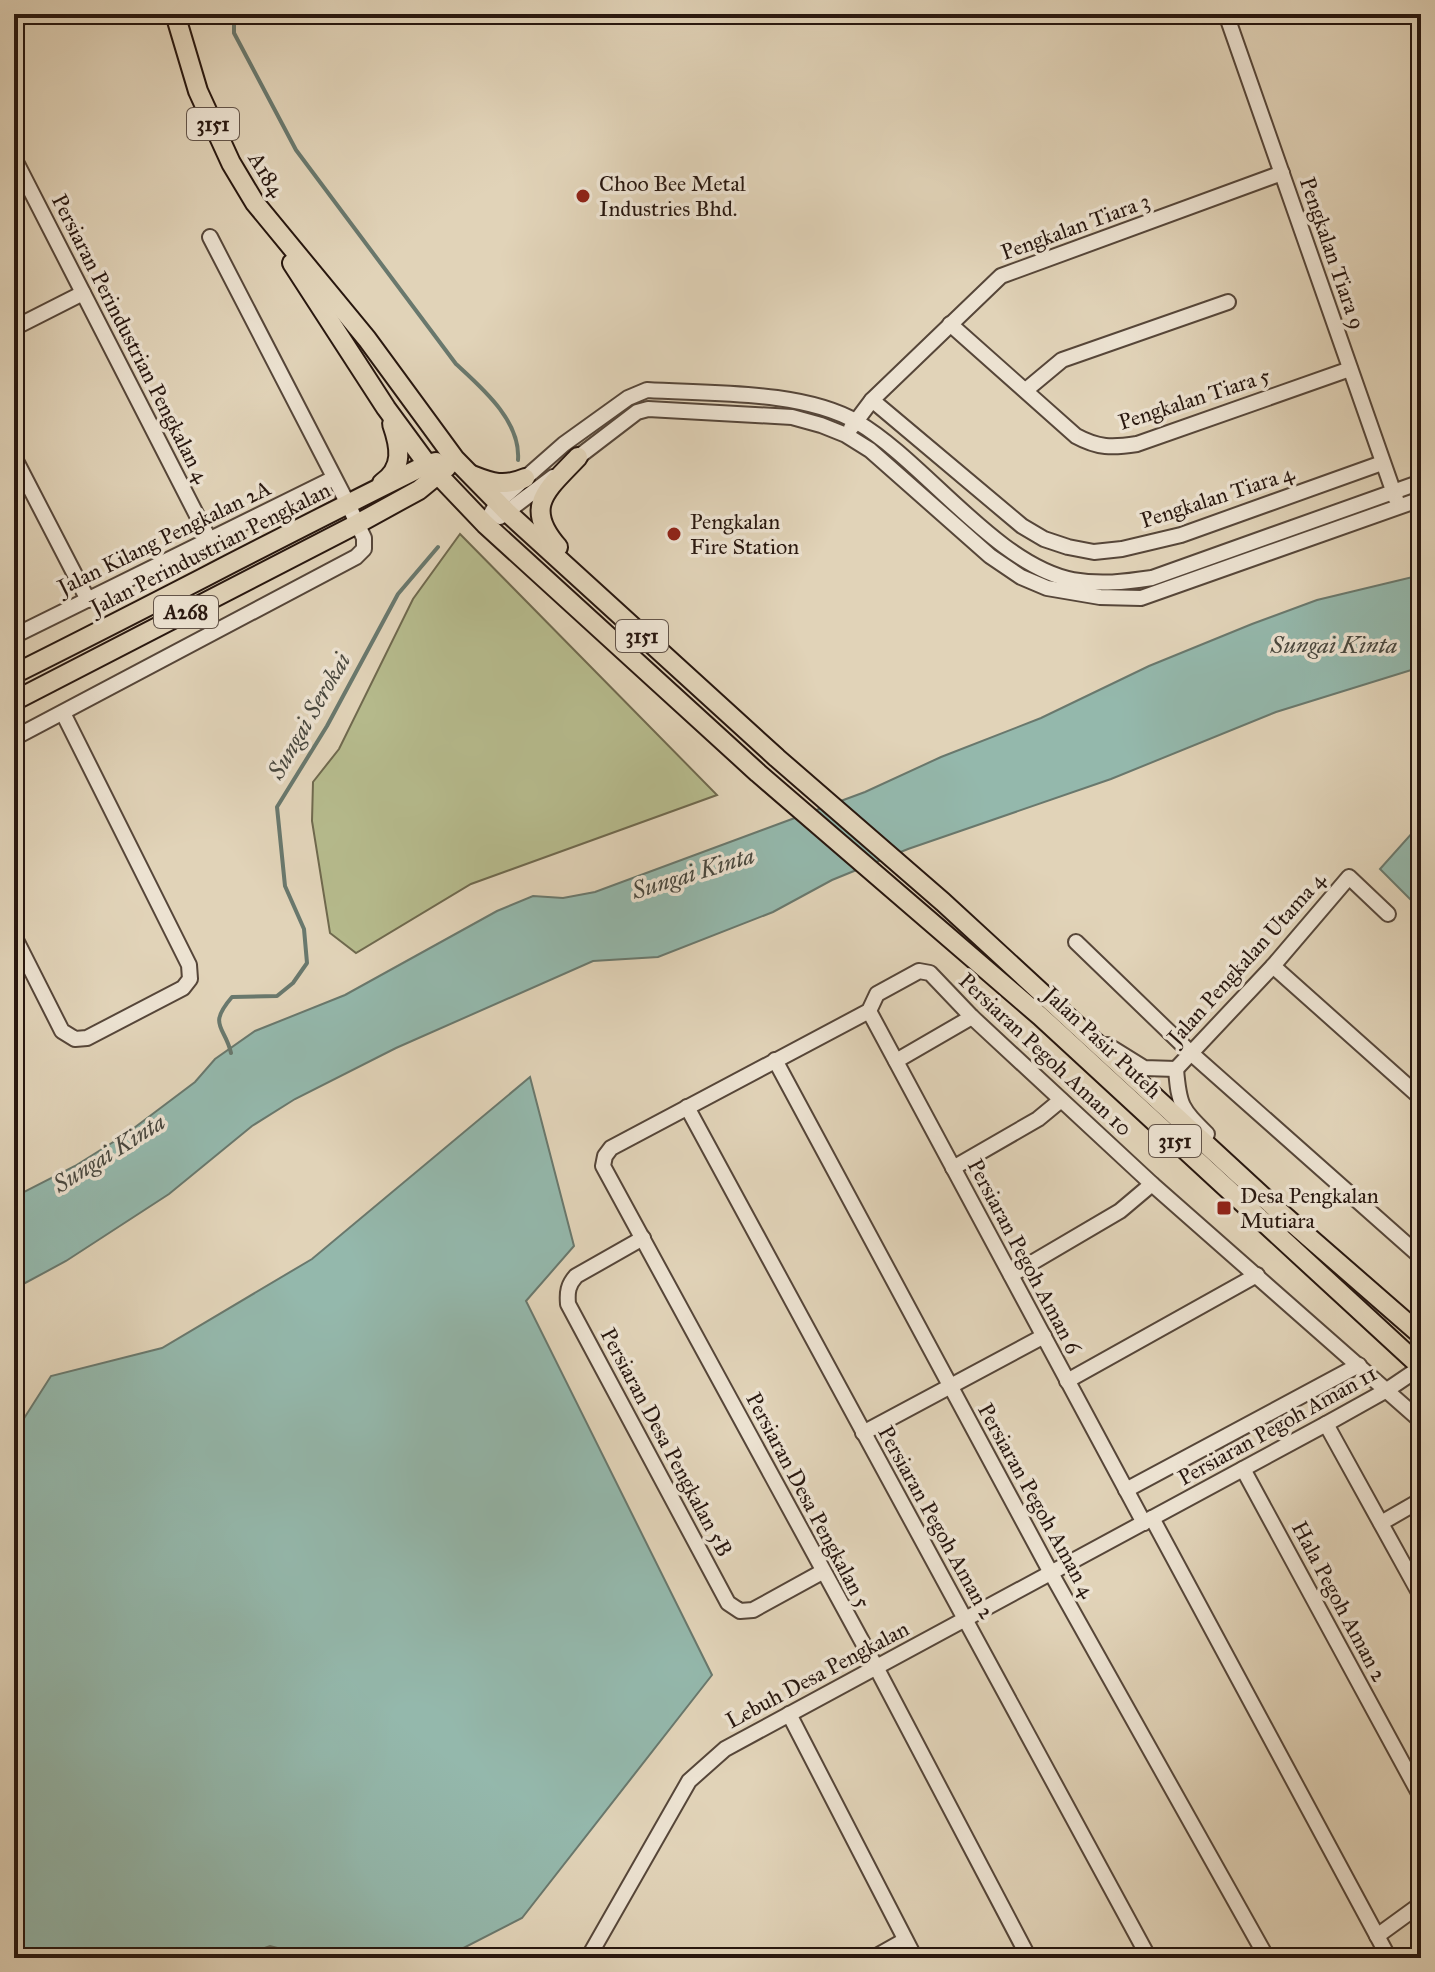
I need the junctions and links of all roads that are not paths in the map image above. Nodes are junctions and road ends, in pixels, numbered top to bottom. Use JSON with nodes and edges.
{"nodes":[{"id":1,"x":27,"y":14,"type":"edge"},
{"id":2,"x":175,"y":14,"type":"edge"},
{"id":3,"x":1226,"y":14,"type":"edge"},
{"id":4,"x":14,"y":21,"type":"edge"},
{"id":5,"x":14,"y":158,"type":"edge"},
{"id":6,"x":1282,"y":173,"type":"junction"},
{"id":7,"x":270,"y":224,"type":"junction"},
{"id":8,"x":210,"y":237,"type":"dead end"},
{"id":9,"x":83,"y":293,"type":"junction"},
{"id":10,"x":1228,"y":302,"type":"dead end"},
{"id":11,"x":950,"y":324,"type":"junction"},
{"id":12,"x":14,"y":328,"type":"edge"},
{"id":13,"x":1350,"y":369,"type":"junction"},
{"id":14,"x":1026,"y":390,"type":"junction"},
{"id":15,"x":872,"y":400,"type":"junction"},
{"id":16,"x":386,"y":408,"type":"junction"},
{"id":17,"x":856,"y":421,"type":"junction"},
{"id":18,"x":586,"y":428,"type":"junction"},
{"id":19,"x":846,"y":435,"type":"junction"},
{"id":20,"x":597,"y":441,"type":"junction"},
{"id":21,"x":14,"y":457,"type":"edge"},
{"id":22,"x":578,"y":457,"type":"junction"},
{"id":23,"x":1382,"y":463,"type":"junction"},
{"id":24,"x":460,"y":466,"type":"junction"},
{"id":25,"x":434,"y":470,"type":"junction"},
{"id":26,"x":334,"y":478,"type":"junction"},
{"id":27,"x":525,"y":478,"type":"junction"},
{"id":28,"x":1421,"y":482,"type":"edge"},
{"id":29,"x":1392,"y":491,"type":"junction"},
{"id":30,"x":366,"y":494,"type":"junction"},
{"id":31,"x":406,"y":498,"type":"junction"},
{"id":32,"x":1421,"y":499,"type":"edge"},
{"id":33,"x":464,"y":502,"type":"junction"},
{"id":34,"x":348,"y":504,"type":"junction"},
{"id":35,"x":1399,"y":507,"type":"junction"},
{"id":36,"x":502,"y":508,"type":"junction"},
{"id":37,"x":357,"y":524,"type":"junction"},
{"id":38,"x":485,"y":524,"type":"junction"},
{"id":39,"x":209,"y":539,"type":"junction"},
{"id":40,"x":593,"y":591,"type":"junction"},
{"id":41,"x":88,"y":600,"type":"junction"},
{"id":42,"x":568,"y":600,"type":"junction"},
{"id":43,"x":14,"y":636,"type":"edge"},
{"id":44,"x":654,"y":647,"type":"junction"},
{"id":45,"x":14,"y":674,"type":"edge"},
{"id":46,"x":14,"y":701,"type":"edge"},
{"id":47,"x":63,"y":713,"type":"junction"},
{"id":48,"x":14,"y":738,"type":"edge"},
{"id":49,"x":758,"y":773,"type":"junction"},
{"id":50,"x":1388,"y":914,"type":"dead end"},
{"id":51,"x":14,"y":936,"type":"edge"},
{"id":52,"x":1076,"y":942,"type":"dead end"},
{"id":53,"x":1273,"y":966,"type":"junction"},
{"id":54,"x":869,"y":1011,"type":"junction"},
{"id":55,"x":972,"y":1017,"type":"junction"},
{"id":56,"x":1077,"y":1025,"type":"junction"},
{"id":57,"x":1192,"y":1054,"type":"junction"},
{"id":58,"x":775,"y":1060,"type":"junction"},
{"id":59,"x":896,"y":1061,"type":"junction"},
{"id":60,"x":1176,"y":1069,"type":"junction"},
{"id":61,"x":1421,"y":1098,"type":"edge"},
{"id":62,"x":1061,"y":1100,"type":"junction"},
{"id":63,"x":687,"y":1107,"type":"junction"},
{"id":64,"x":953,"y":1168,"type":"junction"},
{"id":65,"x":1152,"y":1184,"type":"junction"},
{"id":66,"x":1273,"y":1206,"type":"junction"},
{"id":67,"x":643,"y":1238,"type":"junction"},
{"id":68,"x":1421,"y":1257,"type":"edge"},
{"id":69,"x":1345,"y":1269,"type":"junction"},
{"id":70,"x":1011,"y":1275,"type":"junction"},
{"id":71,"x":1257,"y":1275,"type":"junction"},
{"id":72,"x":1421,"y":1335,"type":"edge"},
{"id":73,"x":1044,"y":1336,"type":"junction"},
{"id":74,"x":1421,"y":1359,"type":"edge"},
{"id":75,"x":1359,"y":1365,"type":"junction"},
{"id":76,"x":1421,"y":1367,"type":"edge"},
{"id":77,"x":1067,"y":1381,"type":"junction"},
{"id":78,"x":950,"y":1386,"type":"junction"},
{"id":79,"x":1387,"y":1390,"type":"junction"},
{"id":80,"x":1421,"y":1421,"type":"edge"},
{"id":81,"x":1326,"y":1424,"type":"junction"},
{"id":82,"x":863,"y":1433,"type":"junction"},
{"id":83,"x":1243,"y":1469,"type":"junction"},
{"id":84,"x":1126,"y":1490,"type":"junction"},
{"id":85,"x":1421,"y":1500,"type":"edge"},
{"id":86,"x":1148,"y":1520,"type":"junction"},
{"id":87,"x":1381,"y":1523,"type":"junction"},
{"id":88,"x":822,"y":1572,"type":"junction"},
{"id":89,"x":1051,"y":1573,"type":"junction"},
{"id":90,"x":1421,"y":1596,"type":"edge"},
{"id":91,"x":967,"y":1618,"type":"junction"},
{"id":92,"x":876,"y":1667,"type":"junction"},
{"id":93,"x":789,"y":1714,"type":"junction"},
{"id":94,"x":1421,"y":1797,"type":"edge"},
{"id":95,"x":1421,"y":1904,"type":"edge"},
{"id":96,"x":1377,"y":1936,"type":"junction"},
{"id":97,"x":905,"y":1940,"type":"junction"},
{"id":98,"x":588,"y":1958,"type":"edge"},
{"id":99,"x":873,"y":1958,"type":"edge"},
{"id":100,"x":915,"y":1958,"type":"edge"},
{"id":101,"x":1029,"y":1958,"type":"edge"},
{"id":102,"x":1149,"y":1958,"type":"edge"},
{"id":103,"x":1267,"y":1958,"type":"edge"},
{"id":104,"x":1389,"y":1958,"type":"edge"}],
"edges":[{"from":1,"to":4,"type":"street"},
{"from":2,"to":7,"type":"main road","name":"A184","number":"3151"},
{"from":3,"to":6,"type":"street","name":"Pengkalan Tiara 9"},
{"from":5,"to":9,"type":"street","name":"Persiaran Perindustrian Pengkalan 4"},
{"from":6,"to":11,"type":"street","name":"Pengkalan Tiara 3"},
{"from":6,"to":13,"type":"street","name":"Pengkalan Tiara 9"},
{"from":7,"to":16,"type":"main road","number":"3151"},
{"from":7,"to":24,"type":"main road","number":"3151"},
{"from":8,"to":26,"type":"street"},
{"from":9,"to":12,"type":"street"},
{"from":9,"to":39,"type":"street","name":"Persiaran Perindustrian Pengkalan 4"},
{"from":10,"to":14,"type":"street"},
{"from":11,"to":14,"type":"street","name":"Pengkalan Tiara 5"},
{"from":11,"to":15,"type":"street","name":"Pengkalan Tiara 3"},
{"from":13,"to":14,"type":"street","name":"Pengkalan Tiara 5"},
{"from":13,"to":23,"type":"street","name":"Pengkalan Tiara 9"},
{"from":15,"to":17,"type":"street","name":"Pengkalan Tiara 3"},
{"from":15,"to":23,"type":"street","name":"Pengkalan Tiara 4"},
{"from":16,"to":25,"type":"main road","number":"3151"},
{"from":16,"to":30,"type":"main road"},
{"from":17,"to":18,"type":"street"},
{"from":17,"to":19,"type":"street","name":"Pengkalan Tiara 3"},
{"from":17,"to":29,"type":"street"},
{"from":18,"to":20,"type":"street"},
{"from":18,"to":27,"type":"street"},
{"from":19,"to":20,"type":"street"},
{"from":19,"to":35,"type":"street"},
{"from":20,"to":22,"type":"street"},
{"from":21,"to":41,"type":"street"},
{"from":22,"to":36,"type":"street"},
{"from":22,"to":40,"type":"main road"},
{"from":23,"to":29,"type":"street","name":"Pengkalan Tiara 9"},
{"from":24,"to":25,"type":"main road","name":"Jalan Perindustrian Pengkalan"},
{"from":24,"to":27,"type":"main road"},
{"from":24,"to":36,"type":"main road","number":"3151"},
{"from":25,"to":30,"type":"main road","name":"Jalan Perindustrian Pengkalan","number":"A268"},
{"from":25,"to":31,"type":"main road","name":"Jalan Perindustrian Pengkalan"},
{"from":25,"to":33,"type":"main road","number":"3151"},
{"from":26,"to":34,"type":"street"},
{"from":26,"to":39,"type":"street","name":"Jalan Kilang Pengkalan 2A"},
{"from":27,"to":36,"type":"street"},
{"from":28,"to":29,"type":"street"},
{"from":29,"to":35,"type":"street","name":"Pengkalan Tiara 9"},
{"from":30,"to":34,"type":"main road","name":"Jalan Perindustrian Pengkalan","number":"A268"},
{"from":31,"to":33,"type":"main road"},
{"from":31,"to":37,"type":"main road","name":"Jalan Perindustrian Pengkalan","number":"A268"},
{"from":32,"to":35,"type":"street"},
{"from":33,"to":38,"type":"main road","number":"3151"},
{"from":34,"to":37,"type":"street"},
{"from":34,"to":45,"type":"main road","name":"Jalan Perindustrian Pengkalan","number":"A268"},
{"from":36,"to":38,"type":"street"},
{"from":36,"to":40,"type":"main road","number":"3151"},
{"from":37,"to":46,"type":"main road","name":"Jalan Perindustrian Pengkalan","number":"A268"},
{"from":37,"to":47,"type":"street"},
{"from":38,"to":42,"type":"main road","number":"3151"},
{"from":39,"to":41,"type":"street","name":"Jalan Kilang Pengkalan 2A"},
{"from":40,"to":44,"type":"main road","number":"3151"},
{"from":41,"to":43,"type":"street","name":"Jalan Kilang Pengkalan 2A"},
{"from":42,"to":44,"type":"main road"},
{"from":42,"to":49,"type":"main road","number":"3151"},
{"from":44,"to":49,"type":"main road"},
{"from":44,"to":56,"type":"main road","name":"Jalan Pasir Puteh","number":"3151"},
{"from":47,"to":48,"type":"street"},
{"from":47,"to":51,"type":"street"},
{"from":49,"to":76,"type":"main road","name":"Jalan Pasir Puteh","number":"3151"},
{"from":50,"to":53,"type":"street","name":"Jalan Pengkalan Utama 4"},
{"from":52,"to":57,"type":"street"},
{"from":53,"to":57,"type":"street","name":"Jalan Pengkalan Utama 4"},
{"from":53,"to":61,"type":"street"},
{"from":54,"to":55,"type":"street","name":"Persiaran Pegoh Aman 10"},
{"from":54,"to":58,"type":"street"},
{"from":54,"to":59,"type":"street","name":"Persiaran Pegoh Aman 6"},
{"from":55,"to":59,"type":"street"},
{"from":55,"to":62,"type":"street","name":"Persiaran Pegoh Aman 10"},
{"from":56,"to":60,"type":"street","name":"Jalan Pengkalan Utama 4"},
{"from":56,"to":66,"type":"main road","name":"Jalan Pasir Puteh","number":"3151"},
{"from":57,"to":60,"type":"street","name":"Jalan Pengkalan Utama 4"},
{"from":57,"to":68,"type":"street"},
{"from":58,"to":63,"type":"street"},
{"from":58,"to":78,"type":"street","name":"Persiaran Pegoh Aman 4"},
{"from":59,"to":64,"type":"street","name":"Persiaran Pegoh Aman 6"},
{"from":60,"to":66,"type":"street","name":"Jalan Pengkalan Utama 4"},
{"from":62,"to":64,"type":"street"},
{"from":62,"to":65,"type":"street","name":"Persiaran Pegoh Aman 10"},
{"from":63,"to":67,"type":"street","name":"Persiaran Desa Pengkalan 5"},
{"from":63,"to":82,"type":"street","name":"Persiaran Pegoh Aman 2"},
{"from":64,"to":70,"type":"street","name":"Persiaran Pegoh Aman 6"},
{"from":65,"to":70,"type":"street"},
{"from":65,"to":71,"type":"street","name":"Persiaran Pegoh Aman 10"},
{"from":66,"to":69,"type":"main road","name":"Jalan Pasir Puteh","number":"3151"},
{"from":67,"to":88,"type":"street","name":"Persiaran Desa Pengkalan 5"},
{"from":67,"to":88,"type":"street","name":"Persiaran Desa Pengkalan 5B"},
{"from":69,"to":72,"type":"main road","name":"Jalan Pasir Puteh","number":"3151"},
{"from":69,"to":74,"type":"main road"},
{"from":70,"to":73,"type":"street","name":"Persiaran Pegoh Aman 6"},
{"from":71,"to":75,"type":"street","name":"Persiaran Pegoh Aman 10"},
{"from":71,"to":77,"type":"street"},
{"from":73,"to":77,"type":"street","name":"Persiaran Pegoh Aman 6"},
{"from":73,"to":78,"type":"street"},
{"from":75,"to":79,"type":"street","name":"Persiaran Pegoh Aman 10"},
{"from":75,"to":84,"type":"street","name":"Persiaran Pegoh Aman 11"},
{"from":76,"to":79,"type":"street","name":"Persiaran Pegoh Aman 11"},
{"from":77,"to":84,"type":"street","name":"Persiaran Pegoh Aman 6"},
{"from":78,"to":82,"type":"street"},
{"from":78,"to":89,"type":"street","name":"Persiaran Pegoh Aman 4"},
{"from":79,"to":80,"type":"street","name":"Persiaran Pegoh Aman 10"},
{"from":79,"to":81,"type":"street","name":"Persiaran Pegoh Aman 11"},
{"from":81,"to":83,"type":"street","name":"Persiaran Pegoh Aman 11"},
{"from":81,"to":87,"type":"street"},
{"from":82,"to":91,"type":"street","name":"Persiaran Pegoh Aman 2"},
{"from":83,"to":86,"type":"street","name":"Persiaran Pegoh Aman 11"},
{"from":83,"to":94,"type":"street","name":"Hala Pegoh Aman 2"},
{"from":84,"to":86,"type":"street","name":"Persiaran Pegoh Aman 6"},
{"from":85,"to":87,"type":"street"},
{"from":86,"to":89,"type":"street","name":"Lebuh Desa Pengkalan"},
{"from":86,"to":96,"type":"street","name":"Persiaran Pegoh Aman 6"},
{"from":87,"to":90,"type":"street"},
{"from":88,"to":92,"type":"street","name":"Persiaran Desa Pengkalan 5"},
{"from":89,"to":91,"type":"street","name":"Lebuh Desa Pengkalan"},
{"from":89,"to":103,"type":"street","name":"Persiaran Pegoh Aman 4"},
{"from":91,"to":92,"type":"street","name":"Lebuh Desa Pengkalan"},
{"from":91,"to":102,"type":"street","name":"Persiaran Pegoh Aman 2"},
{"from":92,"to":93,"type":"street","name":"Lebuh Desa Pengkalan"},
{"from":92,"to":101,"type":"street","name":"Persiaran Desa Pengkalan 5"},
{"from":93,"to":97,"type":"street"},
{"from":93,"to":98,"type":"street","name":"Lebuh Desa Pengkalan"},
{"from":95,"to":96,"type":"street"},
{"from":96,"to":104,"type":"street","name":"Persiaran Pegoh Aman 6"},
{"from":97,"to":99,"type":"street"},
{"from":97,"to":100,"type":"street"}]}
